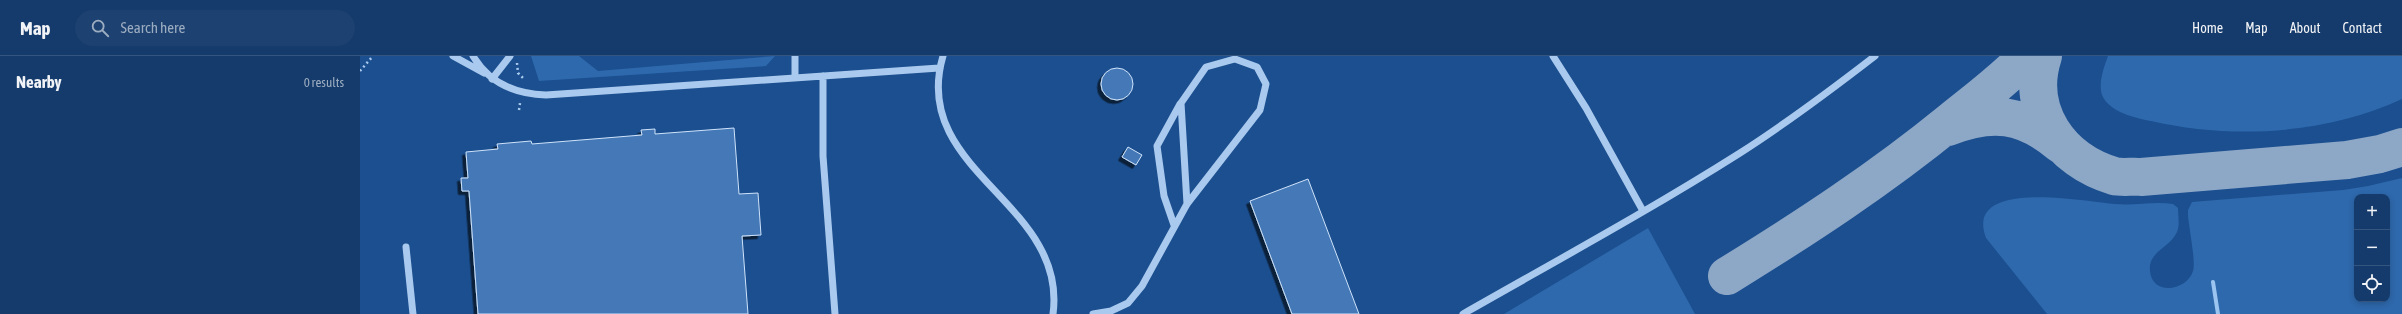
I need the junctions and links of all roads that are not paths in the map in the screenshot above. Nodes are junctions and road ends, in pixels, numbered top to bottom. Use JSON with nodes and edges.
{"nodes":[{"id":1,"x":452,"y":56,"type":"edge"},
{"id":2,"x":473,"y":56,"type":"edge"},
{"id":3,"x":510,"y":56,"type":"edge"},
{"id":4,"x":795,"y":56,"type":"edge"},
{"id":5,"x":942,"y":56,"type":"edge"},
{"id":6,"x":1553,"y":56,"type":"edge"},
{"id":7,"x":1875,"y":56,"type":"edge"},
{"id":8,"x":939,"y":68,"type":"junction"},
{"id":9,"x":823,"y":76,"type":"junction"},
{"id":10,"x":490,"y":77,"type":"junction"},
{"id":11,"x":795,"y":78,"type":"junction"},
{"id":12,"x":1181,"y":103,"type":"junction"},
{"id":13,"x":1187,"y":204,"type":"junction"},
{"id":14,"x":1643,"y":211,"type":"junction"},
{"id":15,"x":1174,"y":225,"type":"junction"},
{"id":16,"x":406,"y":247,"type":"dead end"},
{"id":17,"x":413,"y":314,"type":"edge"},
{"id":18,"x":835,"y":314,"type":"edge"},
{"id":19,"x":1053,"y":314,"type":"edge"},
{"id":20,"x":1094,"y":314,"type":"edge"},
{"id":21,"x":1464,"y":314,"type":"edge"}],
"edges":[{"from":1,"to":10,"type":"street"},
{"from":2,"to":10,"type":"street"},
{"from":3,"to":10,"type":"street"},
{"from":4,"to":11,"type":"street"},
{"from":5,"to":8,"type":"street"},
{"from":6,"to":14,"type":"street"},
{"from":7,"to":14,"type":"street"},
{"from":8,"to":9,"type":"street"},
{"from":8,"to":19,"type":"street"},
{"from":9,"to":11,"type":"street"},
{"from":9,"to":18,"type":"street"},
{"from":10,"to":11,"type":"street"},
{"from":12,"to":13,"type":"street"},
{"from":12,"to":13,"type":"street"},
{"from":12,"to":15,"type":"street"},
{"from":13,"to":15,"type":"street"},
{"from":14,"to":21,"type":"street"},
{"from":15,"to":20,"type":"street"},
{"from":16,"to":17,"type":"street"}]}
